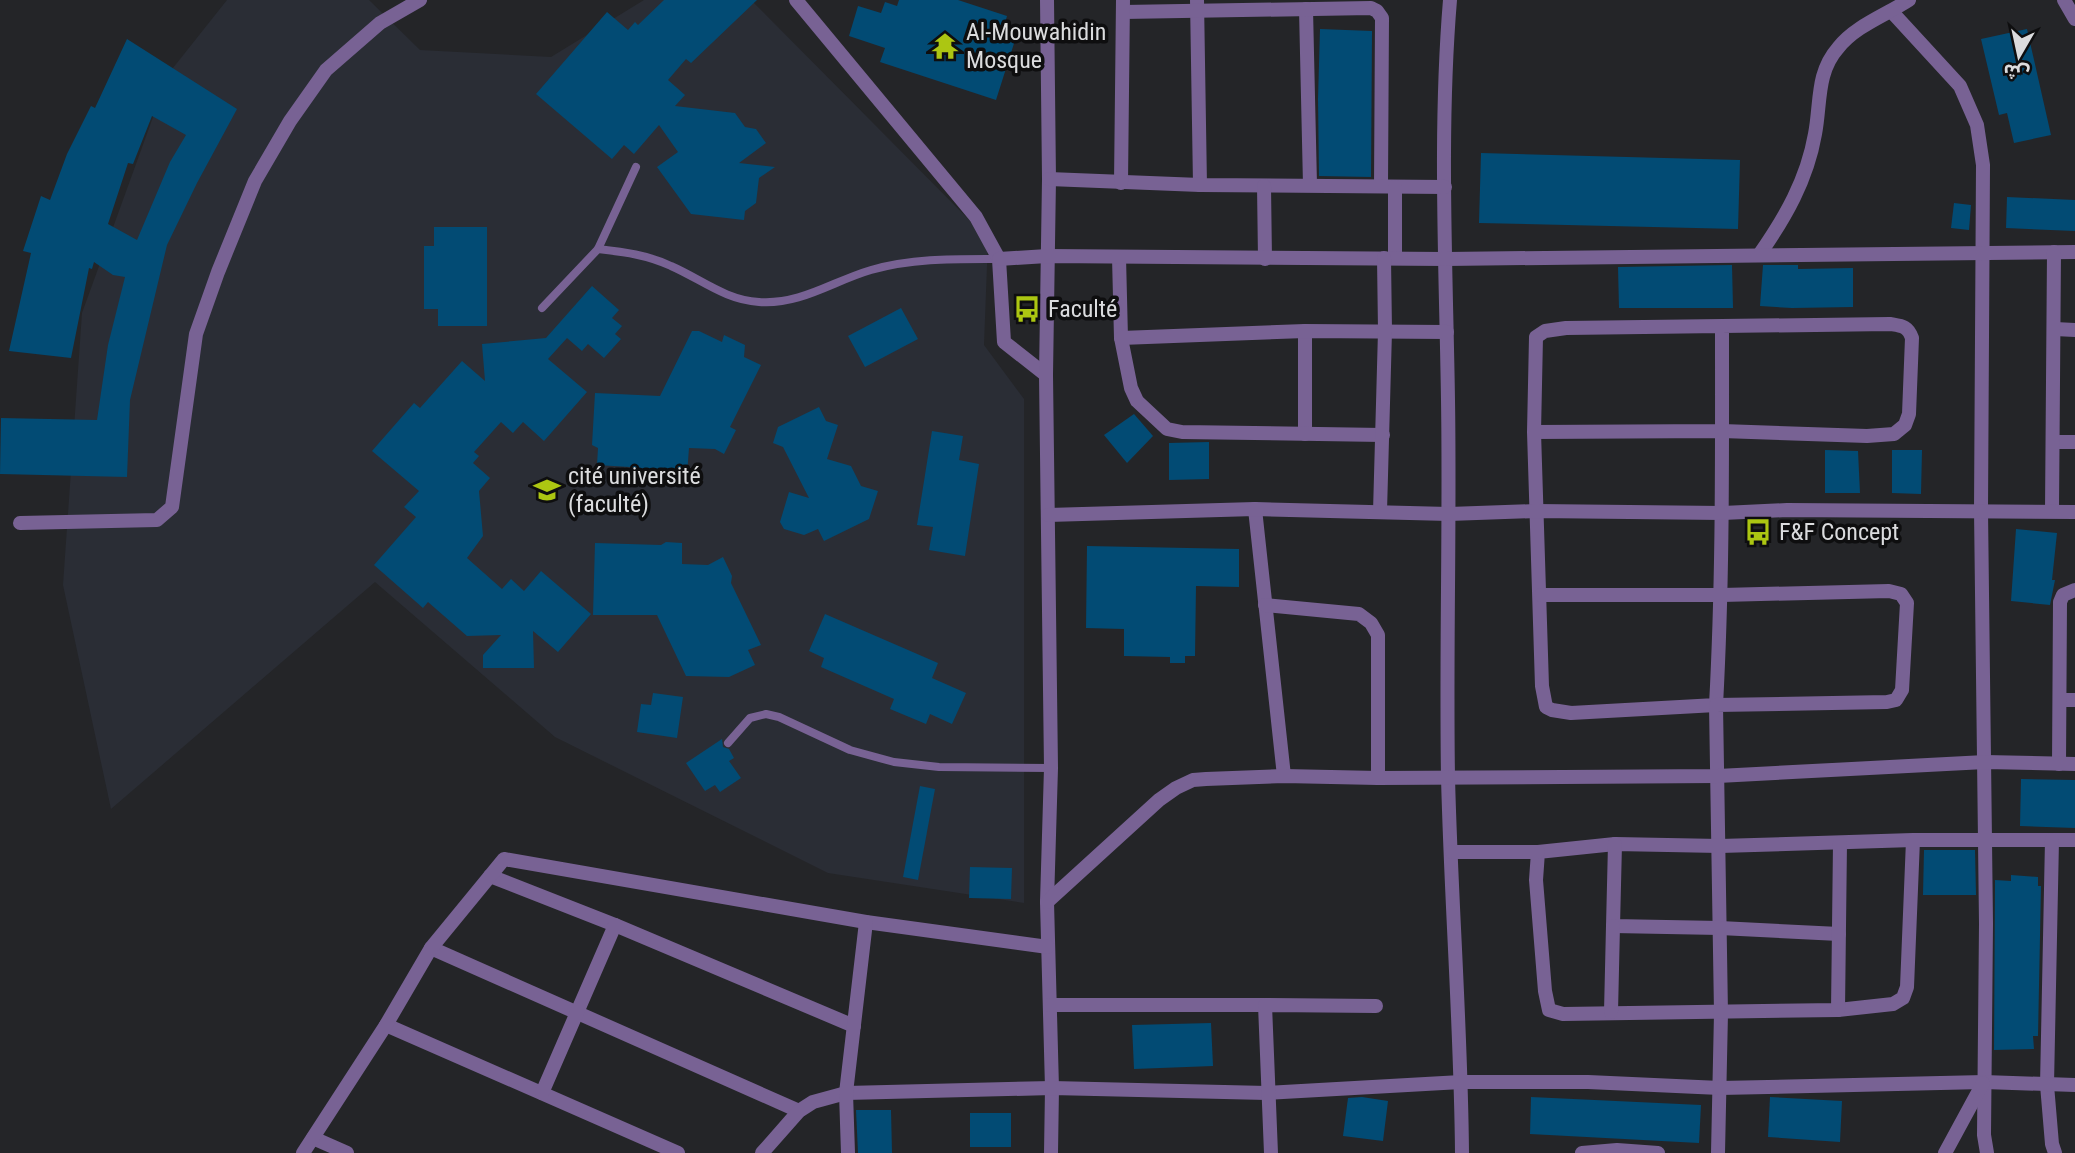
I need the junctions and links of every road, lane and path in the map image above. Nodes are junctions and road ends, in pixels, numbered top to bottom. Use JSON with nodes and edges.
{"nodes":[{"id":1,"x":420,"y":0,"type":"edge"},
{"id":2,"x":796,"y":0,"type":"edge"},
{"id":3,"x":1047,"y":0,"type":"edge"},
{"id":4,"x":1450,"y":0,"type":"edge"},
{"id":5,"x":1909,"y":0,"type":"edge"},
{"id":6,"x":2064,"y":0,"type":"edge"},
{"id":7,"x":1123,"y":6,"type":"edge"},
{"id":8,"x":1197,"y":6,"type":"edge"},
{"id":9,"x":1378,"y":6,"type":"edge"},
{"id":10,"x":1306,"y":9,"type":"junction"},
{"id":11,"x":1892,"y":12,"type":"junction"},
{"id":12,"x":2075,"y":19,"type":"edge"},
{"id":13,"x":636,"y":167,"type":"dead end"},
{"id":14,"x":1049,"y":180,"type":"junction"},
{"id":15,"x":1121,"y":183,"type":"junction"},
{"id":16,"x":1200,"y":185,"type":"junction"},
{"id":17,"x":1310,"y":185,"type":"junction"},
{"id":18,"x":1264,"y":186,"type":"junction"},
{"id":19,"x":1388,"y":187,"type":"junction"},
{"id":20,"x":1445,"y":187,"type":"junction"},
{"id":21,"x":598,"y":249,"type":"junction"},
{"id":22,"x":1983,"y":252,"type":"junction"},
{"id":23,"x":2054,"y":252,"type":"junction"},
{"id":24,"x":2075,"y":252,"type":"edge"},
{"id":25,"x":1759,"y":255,"type":"junction"},
{"id":26,"x":1047,"y":256,"type":"junction"},
{"id":27,"x":1119,"y":257,"type":"junction"},
{"id":28,"x":1389,"y":258,"type":"junction"},
{"id":29,"x":999,"y":259,"type":"junction"},
{"id":30,"x":1265,"y":259,"type":"junction"},
{"id":31,"x":1446,"y":259,"type":"junction"},
{"id":32,"x":542,"y":308,"type":"dead end"},
{"id":33,"x":1722,"y":327,"type":"junction"},
{"id":34,"x":2055,"y":329,"type":"junction"},
{"id":35,"x":2075,"y":330,"type":"edge"},
{"id":36,"x":1305,"y":331,"type":"junction"},
{"id":37,"x":1385,"y":331,"type":"junction"},
{"id":38,"x":1447,"y":332,"type":"junction"},
{"id":39,"x":1121,"y":338,"type":"junction"},
{"id":40,"x":1046,"y":375,"type":"junction"},
{"id":41,"x":1722,"y":431,"type":"junction"},
{"id":42,"x":1534,"y":432,"type":"junction"},
{"id":43,"x":1305,"y":434,"type":"junction"},
{"id":44,"x":1383,"y":435,"type":"junction"},
{"id":45,"x":2053,"y":442,"type":"junction"},
{"id":46,"x":2075,"y":442,"type":"edge"},
{"id":47,"x":1255,"y":509,"type":"junction"},
{"id":48,"x":1981,"y":510,"type":"junction"},
{"id":49,"x":1536,"y":511,"type":"junction"},
{"id":50,"x":2052,"y":511,"type":"junction"},
{"id":51,"x":1380,"y":512,"type":"junction"},
{"id":52,"x":2075,"y":512,"type":"edge"},
{"id":53,"x":1723,"y":513,"type":"junction"},
{"id":54,"x":1448,"y":514,"type":"junction"},
{"id":55,"x":1048,"y":515,"type":"junction"},
{"id":56,"x":20,"y":523,"type":"dead end"},
{"id":57,"x":2075,"y":590,"type":"edge"},
{"id":58,"x":1541,"y":595,"type":"junction"},
{"id":59,"x":1722,"y":596,"type":"junction"},
{"id":60,"x":1265,"y":605,"type":"junction"},
{"id":61,"x":2060,"y":700,"type":"junction"},
{"id":62,"x":2075,"y":700,"type":"edge"},
{"id":63,"x":1716,"y":705,"type":"junction"},
{"id":64,"x":728,"y":743,"type":"dead end"},
{"id":65,"x":1985,"y":762,"type":"junction"},
{"id":66,"x":2059,"y":764,"type":"junction"},
{"id":67,"x":2075,"y":764,"type":"edge"},
{"id":68,"x":1051,"y":768,"type":"junction"},
{"id":69,"x":1284,"y":776,"type":"junction"},
{"id":70,"x":1718,"y":776,"type":"junction"},
{"id":71,"x":1448,"y":777,"type":"junction"},
{"id":72,"x":1378,"y":778,"type":"junction"},
{"id":73,"x":1984,"y":839,"type":"junction"},
{"id":74,"x":1913,"y":840,"type":"junction"},
{"id":75,"x":2052,"y":840,"type":"junction"},
{"id":76,"x":2075,"y":840,"type":"edge"},
{"id":77,"x":1840,"y":842,"type":"junction"},
{"id":78,"x":1615,"y":844,"type":"junction"},
{"id":79,"x":1720,"y":846,"type":"junction"},
{"id":80,"x":1451,"y":852,"type":"junction"},
{"id":81,"x":1538,"y":852,"type":"junction"},
{"id":82,"x":490,"y":876,"type":"junction"},
{"id":83,"x":1047,"y":902,"type":"junction"},
{"id":84,"x":866,"y":922,"type":"junction"},
{"id":85,"x":615,"y":925,"type":"junction"},
{"id":86,"x":1613,"y":926,"type":"junction"},
{"id":87,"x":1720,"y":928,"type":"junction"},
{"id":88,"x":1839,"y":934,"type":"junction"},
{"id":89,"x":431,"y":947,"type":"junction"},
{"id":90,"x":1048,"y":947,"type":"junction"},
{"id":91,"x":1050,"y":1005,"type":"junction"},
{"id":92,"x":1265,"y":1005,"type":"junction"},
{"id":93,"x":1376,"y":1006,"type":"dead end"},
{"id":94,"x":1838,"y":1010,"type":"junction"},
{"id":95,"x":576,"y":1012,"type":"junction"},
{"id":96,"x":1611,"y":1012,"type":"junction"},
{"id":97,"x":1721,"y":1013,"type":"junction"},
{"id":98,"x":386,"y":1025,"type":"junction"},
{"id":99,"x":854,"y":1026,"type":"junction"},
{"id":100,"x":1461,"y":1082,"type":"junction"},
{"id":101,"x":1984,"y":1082,"type":"junction"},
{"id":102,"x":2047,"y":1085,"type":"junction"},
{"id":103,"x":2075,"y":1085,"type":"edge"},
{"id":104,"x":1052,"y":1088,"type":"junction"},
{"id":105,"x":1720,"y":1088,"type":"junction"},
{"id":106,"x":542,"y":1093,"type":"junction"},
{"id":107,"x":846,"y":1093,"type":"junction"},
{"id":108,"x":1267,"y":1093,"type":"junction"},
{"id":109,"x":799,"y":1111,"type":"junction"},
{"id":110,"x":313,"y":1138,"type":"junction"},
{"id":111,"x":1617,"y":1152,"type":"edge"},
{"id":112,"x":303,"y":1153,"type":"edge"},
{"id":113,"x":347,"y":1153,"type":"edge"},
{"id":114,"x":678,"y":1153,"type":"edge"},
{"id":115,"x":762,"y":1153,"type":"edge"},
{"id":116,"x":848,"y":1153,"type":"edge"},
{"id":117,"x":1051,"y":1153,"type":"edge"},
{"id":118,"x":1271,"y":1153,"type":"edge"},
{"id":119,"x":1462,"y":1153,"type":"edge"},
{"id":120,"x":1582,"y":1153,"type":"edge"},
{"id":121,"x":1658,"y":1153,"type":"edge"},
{"id":122,"x":1718,"y":1153,"type":"edge"},
{"id":123,"x":1945,"y":1153,"type":"edge"},
{"id":124,"x":1987,"y":1153,"type":"edge"},
{"id":125,"x":2055,"y":1153,"type":"edge"}],
"edges":[{"from":1,"to":56,"type":"street"},
{"from":2,"to":29,"type":"street"},
{"from":3,"to":14,"type":"street"},
{"from":4,"to":20,"type":"street"},
{"from":5,"to":11,"type":"street"},
{"from":6,"to":12,"type":"street"},
{"from":7,"to":8,"type":"street"},
{"from":7,"to":15,"type":"street"},
{"from":8,"to":10,"type":"street"},
{"from":8,"to":16,"type":"street"},
{"from":9,"to":10,"type":"street"},
{"from":9,"to":19,"type":"street"},
{"from":10,"to":17,"type":"street"},
{"from":11,"to":22,"type":"street"},
{"from":11,"to":25,"type":"street"},
{"from":13,"to":21,"type":"lane"},
{"from":14,"to":15,"type":"street"},
{"from":14,"to":26,"type":"street"},
{"from":15,"to":16,"type":"street"},
{"from":16,"to":18,"type":"street"},
{"from":17,"to":18,"type":"street"},
{"from":17,"to":19,"type":"street"},
{"from":18,"to":30,"type":"street"},
{"from":19,"to":20,"type":"street"},
{"from":19,"to":28,"type":"street"},
{"from":20,"to":31,"type":"street"},
{"from":21,"to":29,"type":"lane"},
{"from":21,"to":32,"type":"lane"},
{"from":22,"to":23,"type":"street"},
{"from":22,"to":25,"type":"street"},
{"from":22,"to":48,"type":"street"},
{"from":23,"to":24,"type":"street"},
{"from":23,"to":34,"type":"street"},
{"from":25,"to":31,"type":"street"},
{"from":26,"to":27,"type":"street"},
{"from":26,"to":29,"type":"street"},
{"from":26,"to":40,"type":"street"},
{"from":27,"to":30,"type":"street"},
{"from":27,"to":39,"type":"street"},
{"from":28,"to":30,"type":"street"},
{"from":28,"to":31,"type":"street"},
{"from":28,"to":37,"type":"street"},
{"from":29,"to":40,"type":"street"},
{"from":31,"to":38,"type":"street"},
{"from":33,"to":41,"type":"street"},
{"from":33,"to":41,"type":"street"},
{"from":33,"to":42,"type":"street"},
{"from":34,"to":35,"type":"street"},
{"from":34,"to":45,"type":"street"},
{"from":36,"to":37,"type":"street"},
{"from":36,"to":39,"type":"street"},
{"from":36,"to":43,"type":"street"},
{"from":37,"to":38,"type":"street"},
{"from":37,"to":44,"type":"street"},
{"from":38,"to":54,"type":"street"},
{"from":39,"to":43,"type":"street"},
{"from":40,"to":55,"type":"street"},
{"from":41,"to":42,"type":"street"},
{"from":41,"to":53,"type":"street"},
{"from":42,"to":49,"type":"street"},
{"from":43,"to":44,"type":"street"},
{"from":44,"to":51,"type":"street"},
{"from":45,"to":46,"type":"street"},
{"from":45,"to":50,"type":"street"},
{"from":47,"to":51,"type":"street"},
{"from":47,"to":55,"type":"street"},
{"from":47,"to":60,"type":"street"},
{"from":48,"to":50,"type":"street"},
{"from":48,"to":53,"type":"street"},
{"from":48,"to":65,"type":"street"},
{"from":49,"to":53,"type":"street"},
{"from":49,"to":54,"type":"street"},
{"from":49,"to":58,"type":"street"},
{"from":50,"to":52,"type":"street"},
{"from":51,"to":54,"type":"street"},
{"from":53,"to":59,"type":"street"},
{"from":54,"to":71,"type":"street"},
{"from":55,"to":68,"type":"street"},
{"from":57,"to":61,"type":"street"},
{"from":58,"to":59,"type":"street"},
{"from":58,"to":63,"type":"street"},
{"from":59,"to":63,"type":"street"},
{"from":59,"to":63,"type":"street"},
{"from":60,"to":69,"type":"street"},
{"from":60,"to":72,"type":"street"},
{"from":61,"to":62,"type":"street"},
{"from":61,"to":66,"type":"street"},
{"from":63,"to":70,"type":"street"},
{"from":64,"to":68,"type":"lane"},
{"from":65,"to":66,"type":"street"},
{"from":65,"to":70,"type":"street"},
{"from":65,"to":73,"type":"street"},
{"from":66,"to":67,"type":"street"},
{"from":68,"to":83,"type":"street"},
{"from":69,"to":72,"type":"street"},
{"from":69,"to":83,"type":"street"},
{"from":70,"to":71,"type":"street"},
{"from":70,"to":79,"type":"street"},
{"from":71,"to":72,"type":"street"},
{"from":71,"to":80,"type":"street"},
{"from":73,"to":74,"type":"street"},
{"from":73,"to":75,"type":"street"},
{"from":73,"to":101,"type":"street"},
{"from":74,"to":77,"type":"street"},
{"from":74,"to":94,"type":"street"},
{"from":75,"to":76,"type":"street"},
{"from":75,"to":102,"type":"street"},
{"from":77,"to":79,"type":"street"},
{"from":77,"to":88,"type":"street"},
{"from":78,"to":79,"type":"street"},
{"from":78,"to":81,"type":"street"},
{"from":78,"to":86,"type":"street"},
{"from":79,"to":87,"type":"street"},
{"from":80,"to":81,"type":"street"},
{"from":80,"to":100,"type":"street"},
{"from":81,"to":96,"type":"street"},
{"from":82,"to":84,"type":"street"},
{"from":82,"to":85,"type":"street"},
{"from":82,"to":89,"type":"street"},
{"from":83,"to":90,"type":"street"},
{"from":84,"to":90,"type":"street"},
{"from":84,"to":99,"type":"street"},
{"from":85,"to":95,"type":"street"},
{"from":85,"to":99,"type":"street"},
{"from":86,"to":87,"type":"street"},
{"from":86,"to":96,"type":"street"},
{"from":87,"to":88,"type":"street"},
{"from":87,"to":97,"type":"street"},
{"from":88,"to":94,"type":"street"},
{"from":89,"to":95,"type":"street"},
{"from":89,"to":98,"type":"street"},
{"from":90,"to":91,"type":"street"},
{"from":91,"to":92,"type":"street"},
{"from":91,"to":104,"type":"street"},
{"from":92,"to":93,"type":"street"},
{"from":92,"to":108,"type":"street"},
{"from":94,"to":97,"type":"street"},
{"from":95,"to":106,"type":"street"},
{"from":95,"to":109,"type":"street"},
{"from":96,"to":97,"type":"street"},
{"from":97,"to":105,"type":"street"},
{"from":98,"to":106,"type":"street"},
{"from":98,"to":110,"type":"street"},
{"from":99,"to":107,"type":"street"},
{"from":100,"to":105,"type":"street"},
{"from":100,"to":108,"type":"street"},
{"from":100,"to":119,"type":"street"},
{"from":101,"to":102,"type":"street"},
{"from":101,"to":105,"type":"street"},
{"from":101,"to":123,"type":"street"},
{"from":101,"to":124,"type":"street"},
{"from":102,"to":103,"type":"street"},
{"from":102,"to":125,"type":"street"},
{"from":104,"to":107,"type":"street"},
{"from":104,"to":108,"type":"street"},
{"from":104,"to":117,"type":"street"},
{"from":105,"to":122,"type":"street"},
{"from":106,"to":114,"type":"street"},
{"from":107,"to":109,"type":"street"},
{"from":107,"to":116,"type":"street"},
{"from":108,"to":118,"type":"street"},
{"from":109,"to":115,"type":"street"},
{"from":110,"to":112,"type":"street"},
{"from":110,"to":113,"type":"street"},
{"from":111,"to":120,"type":"street"},
{"from":111,"to":121,"type":"street"}]}
